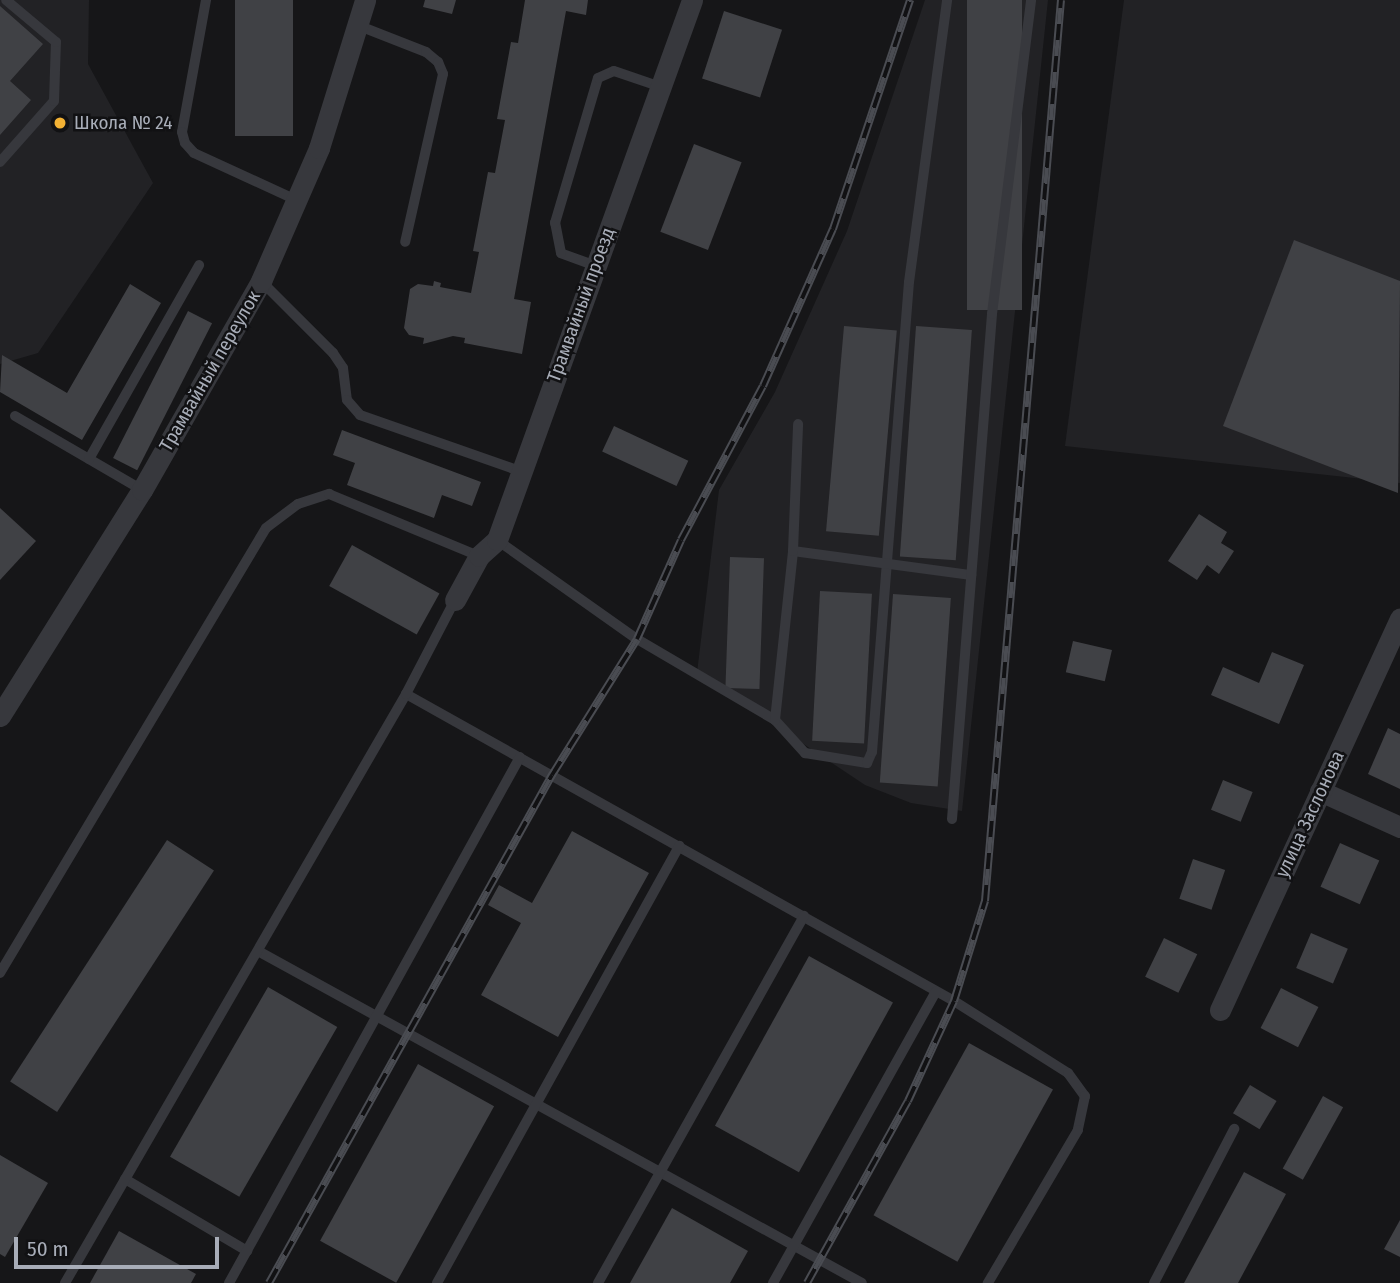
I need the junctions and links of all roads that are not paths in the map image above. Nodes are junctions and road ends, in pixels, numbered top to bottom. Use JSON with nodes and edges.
{"nodes":[{"id":1,"x":6,"y":0,"type":"edge"},
{"id":2,"x":206,"y":0,"type":"edge"},
{"id":3,"x":365,"y":0,"type":"edge"},
{"id":4,"x":692,"y":0,"type":"edge"},
{"id":5,"x":947,"y":0,"type":"edge"},
{"id":6,"x":1031,"y":0,"type":"edge"},
{"id":7,"x":357,"y":25,"type":"junction"},
{"id":8,"x":661,"y":87,"type":"junction"},
{"id":9,"x":0,"y":162,"type":"edge"},
{"id":10,"x":296,"y":200,"type":"junction"},
{"id":11,"x":405,"y":242,"type":"dead end"},
{"id":12,"x":199,"y":265,"type":"dead end"},
{"id":13,"x":596,"y":266,"type":"junction"},
{"id":14,"x":261,"y":281,"type":"junction"},
{"id":15,"x":15,"y":416,"type":"dead end"},
{"id":16,"x":798,"y":424,"type":"dead end"},
{"id":17,"x":89,"y":459,"type":"junction"},
{"id":18,"x":520,"y":471,"type":"junction"},
{"id":19,"x":142,"y":490,"type":"junction"},
{"id":20,"x":497,"y":540,"type":"junction"},
{"id":21,"x":793,"y":551,"type":"junction"},
{"id":22,"x":479,"y":556,"type":"junction"},
{"id":23,"x":885,"y":562,"type":"junction"},
{"id":24,"x":971,"y":575,"type":"junction"},
{"id":25,"x":455,"y":600,"type":"joint"},
{"id":26,"x":1400,"y":618,"type":"edge"},
{"id":27,"x":407,"y":694,"type":"junction"},
{"id":28,"x":0,"y":716,"type":"edge"},
{"id":29,"x":775,"y":720,"type":"junction"},
{"id":30,"x":520,"y":757,"type":"junction"},
{"id":31,"x":1320,"y":790,"type":"junction"},
{"id":32,"x":952,"y":819,"type":"dead end"},
{"id":33,"x":1400,"y":827,"type":"edge"},
{"id":34,"x":679,"y":846,"type":"junction"},
{"id":35,"x":804,"y":916,"type":"junction"},
{"id":36,"x":258,"y":951,"type":"junction"},
{"id":37,"x":0,"y":973,"type":"edge"},
{"id":38,"x":936,"y":991,"type":"junction"},
{"id":39,"x":1220,"y":1010,"type":"dead end"},
{"id":40,"x":377,"y":1016,"type":"junction"},
{"id":41,"x":536,"y":1104,"type":"junction"},
{"id":42,"x":1234,"y":1129,"type":"dead end"},
{"id":43,"x":660,"y":1172,"type":"junction"},
{"id":44,"x":125,"y":1179,"type":"junction"},
{"id":45,"x":794,"y":1246,"type":"junction"},
{"id":46,"x":247,"y":1251,"type":"junction"},
{"id":47,"x":65,"y":1283,"type":"edge"},
{"id":48,"x":229,"y":1283,"type":"edge"},
{"id":49,"x":437,"y":1283,"type":"edge"},
{"id":50,"x":598,"y":1283,"type":"edge"},
{"id":51,"x":773,"y":1283,"type":"edge"},
{"id":52,"x":862,"y":1283,"type":"edge"},
{"id":53,"x":988,"y":1283,"type":"edge"},
{"id":54,"x":1154,"y":1283,"type":"edge"}],
"edges":[{"from":1,"to":9,"type":"lane"},
{"from":2,"to":10,"type":"lane"},
{"from":3,"to":7,"type":"street","name":"Трамвайный переулок"},
{"from":4,"to":8,"type":"street","name":"Трамвайный проезд"},
{"from":5,"to":23,"type":"lane"},
{"from":6,"to":24,"type":"lane"},
{"from":7,"to":10,"type":"street","name":"Трамвайный переулок"},
{"from":7,"to":11,"type":"lane"},
{"from":8,"to":13,"type":"street","name":"Трамвайный проезд"},
{"from":8,"to":13,"type":"lane"},
{"from":10,"to":14,"type":"street","name":"Трамвайный переулок"},
{"from":12,"to":17,"type":"lane"},
{"from":13,"to":18,"type":"street","name":"Трамвайный проезд"},
{"from":14,"to":18,"type":"lane"},
{"from":14,"to":19,"type":"street","name":"Трамвайный переулок"},
{"from":15,"to":17,"type":"lane"},
{"from":16,"to":21,"type":"lane"},
{"from":17,"to":19,"type":"lane"},
{"from":18,"to":20,"type":"street","name":"Трамвайный проезд"},
{"from":19,"to":28,"type":"street","name":"Трамвайный переулок"},
{"from":20,"to":22,"type":"street","name":"Трамвайный проезд"},
{"from":20,"to":29,"type":"lane"},
{"from":21,"to":23,"type":"lane"},
{"from":21,"to":29,"type":"lane"},
{"from":22,"to":25,"type":"street","name":"Трамвайный проезд"},
{"from":22,"to":37,"type":"lane"},
{"from":23,"to":24,"type":"lane"},
{"from":23,"to":29,"type":"lane"},
{"from":24,"to":32,"type":"lane"},
{"from":25,"to":27,"type":"lane"},
{"from":26,"to":31,"type":"street","name":"улица Заслонова"},
{"from":27,"to":30,"type":"lane"},
{"from":27,"to":36,"type":"lane"},
{"from":30,"to":34,"type":"lane"},
{"from":30,"to":40,"type":"lane"},
{"from":31,"to":33,"type":"street"},
{"from":31,"to":39,"type":"street","name":"улица Заслонова"},
{"from":34,"to":35,"type":"lane"},
{"from":34,"to":41,"type":"lane"},
{"from":35,"to":38,"type":"lane"},
{"from":35,"to":43,"type":"lane"},
{"from":36,"to":40,"type":"lane"},
{"from":36,"to":44,"type":"lane"},
{"from":38,"to":45,"type":"lane"},
{"from":38,"to":53,"type":"lane"},
{"from":40,"to":41,"type":"lane"},
{"from":40,"to":46,"type":"lane"},
{"from":41,"to":43,"type":"lane"},
{"from":41,"to":49,"type":"lane"},
{"from":42,"to":54,"type":"lane"},
{"from":43,"to":45,"type":"lane"},
{"from":43,"to":50,"type":"lane"},
{"from":44,"to":46,"type":"lane"},
{"from":44,"to":47,"type":"lane"},
{"from":45,"to":51,"type":"lane"},
{"from":45,"to":52,"type":"lane"},
{"from":46,"to":48,"type":"lane"}]}
